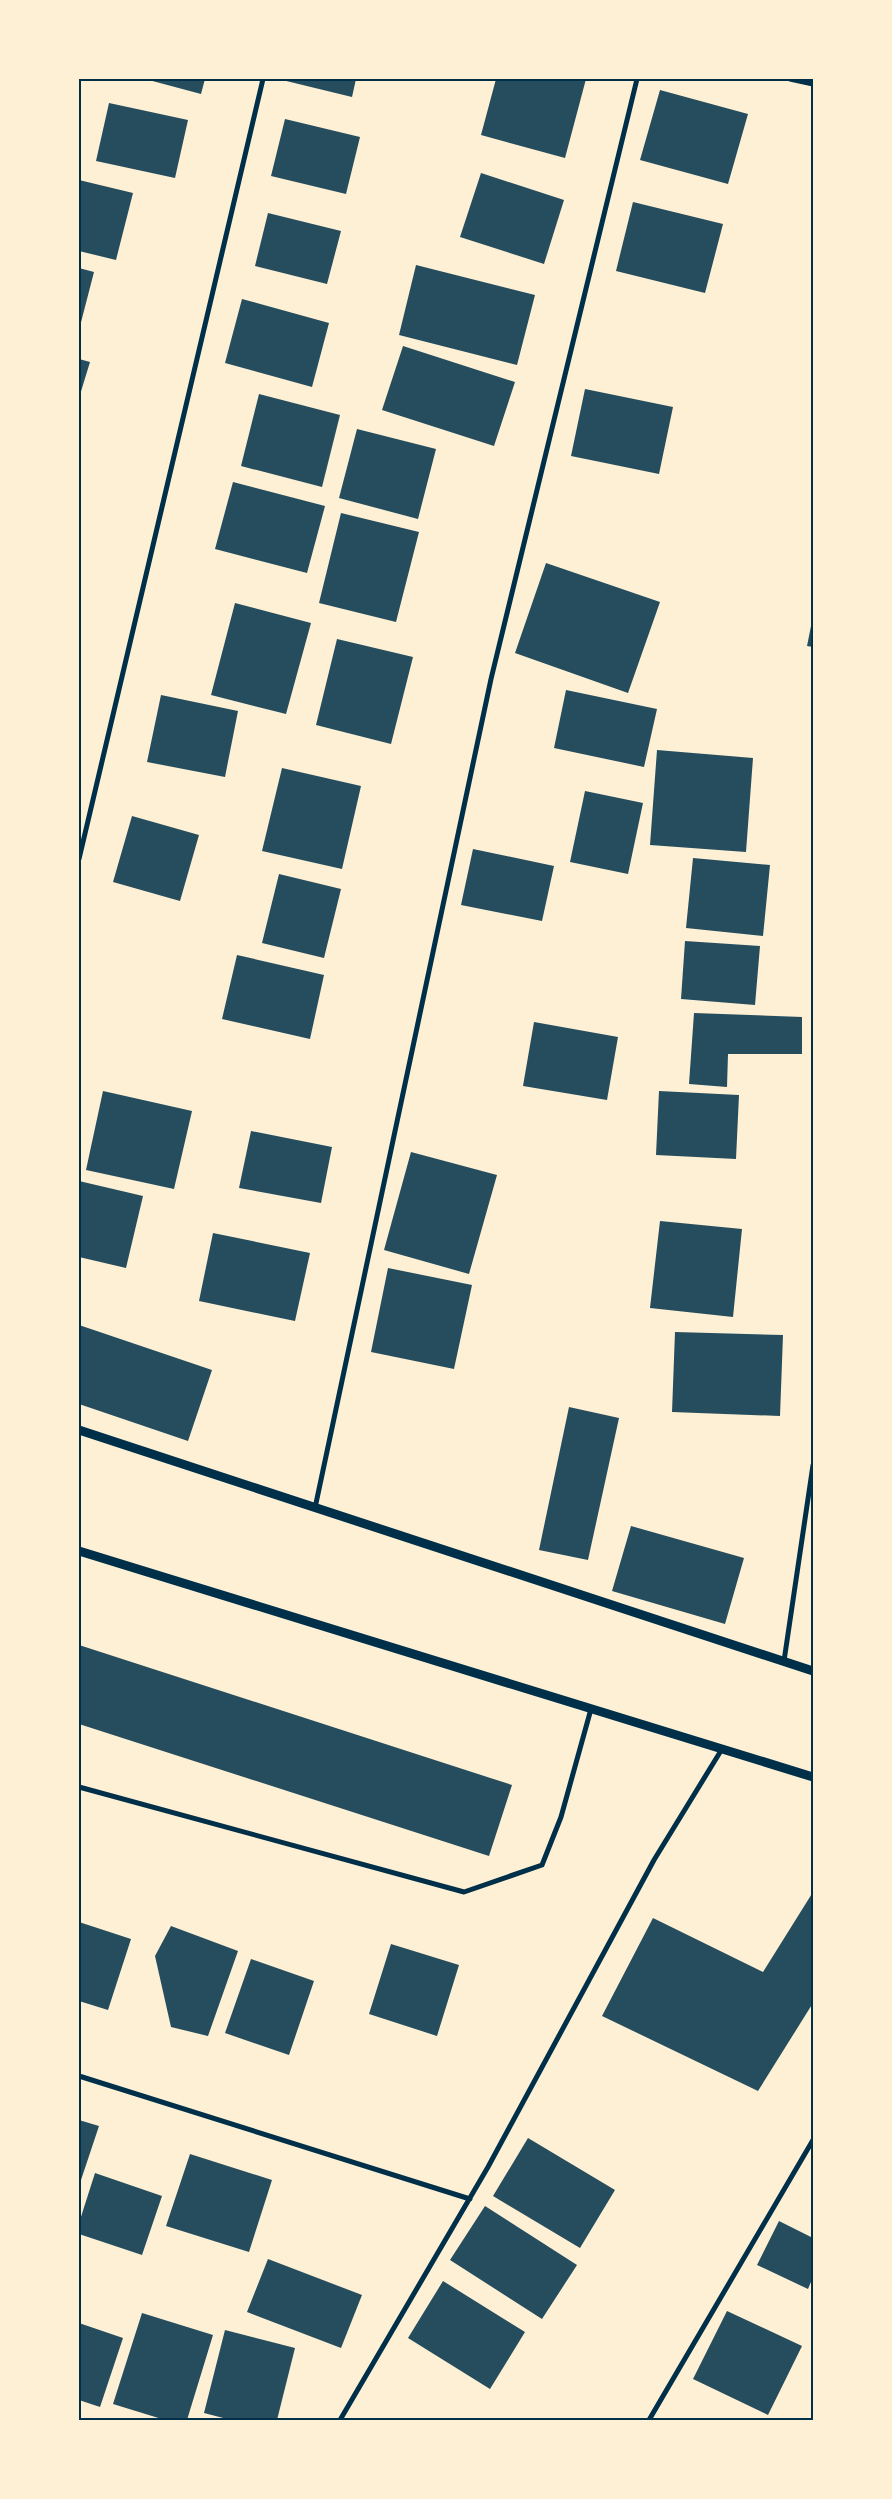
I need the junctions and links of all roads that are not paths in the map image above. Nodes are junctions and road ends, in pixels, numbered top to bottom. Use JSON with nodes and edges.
{"nodes":[{"id":1,"x":263,"y":79,"type":"edge"},
{"id":2,"x":637,"y":79,"type":"edge"},
{"id":3,"x":790,"y":79,"type":"edge"},
{"id":4,"x":813,"y":84,"type":"edge"},
{"id":5,"x":79,"y":859,"type":"edge"},
{"id":6,"x":79,"y":1430,"type":"edge"},
{"id":7,"x":813,"y":1465,"type":"edge"},
{"id":8,"x":315,"y":1508,"type":"junction"},
{"id":9,"x":79,"y":1551,"type":"edge"},
{"id":10,"x":784,"y":1662,"type":"junction"},
{"id":11,"x":813,"y":1671,"type":"edge"},
{"id":12,"x":591,"y":1708,"type":"junction"},
{"id":13,"x":722,"y":1749,"type":"junction"},
{"id":14,"x":813,"y":1777,"type":"edge"},
{"id":15,"x":79,"y":1787,"type":"edge"},
{"id":16,"x":79,"y":2076,"type":"edge"},
{"id":17,"x":813,"y":2140,"type":"edge"},
{"id":18,"x":470,"y":2199,"type":"junction"},
{"id":19,"x":340,"y":2420,"type":"edge"},
{"id":20,"x":649,"y":2420,"type":"edge"}],
"edges":[{"from":1,"to":5,"type":"street"},
{"from":2,"to":8,"type":"street"},
{"from":3,"to":4,"type":"street"},
{"from":6,"to":8,"type":"street"},
{"from":7,"to":10,"type":"street"},
{"from":8,"to":10,"type":"street"},
{"from":9,"to":12,"type":"street"},
{"from":10,"to":11,"type":"street"},
{"from":12,"to":13,"type":"street"},
{"from":12,"to":15,"type":"street"},
{"from":13,"to":14,"type":"street"},
{"from":13,"to":18,"type":"street"},
{"from":16,"to":18,"type":"street"},
{"from":17,"to":20,"type":"street"},
{"from":18,"to":19,"type":"street"}]}
